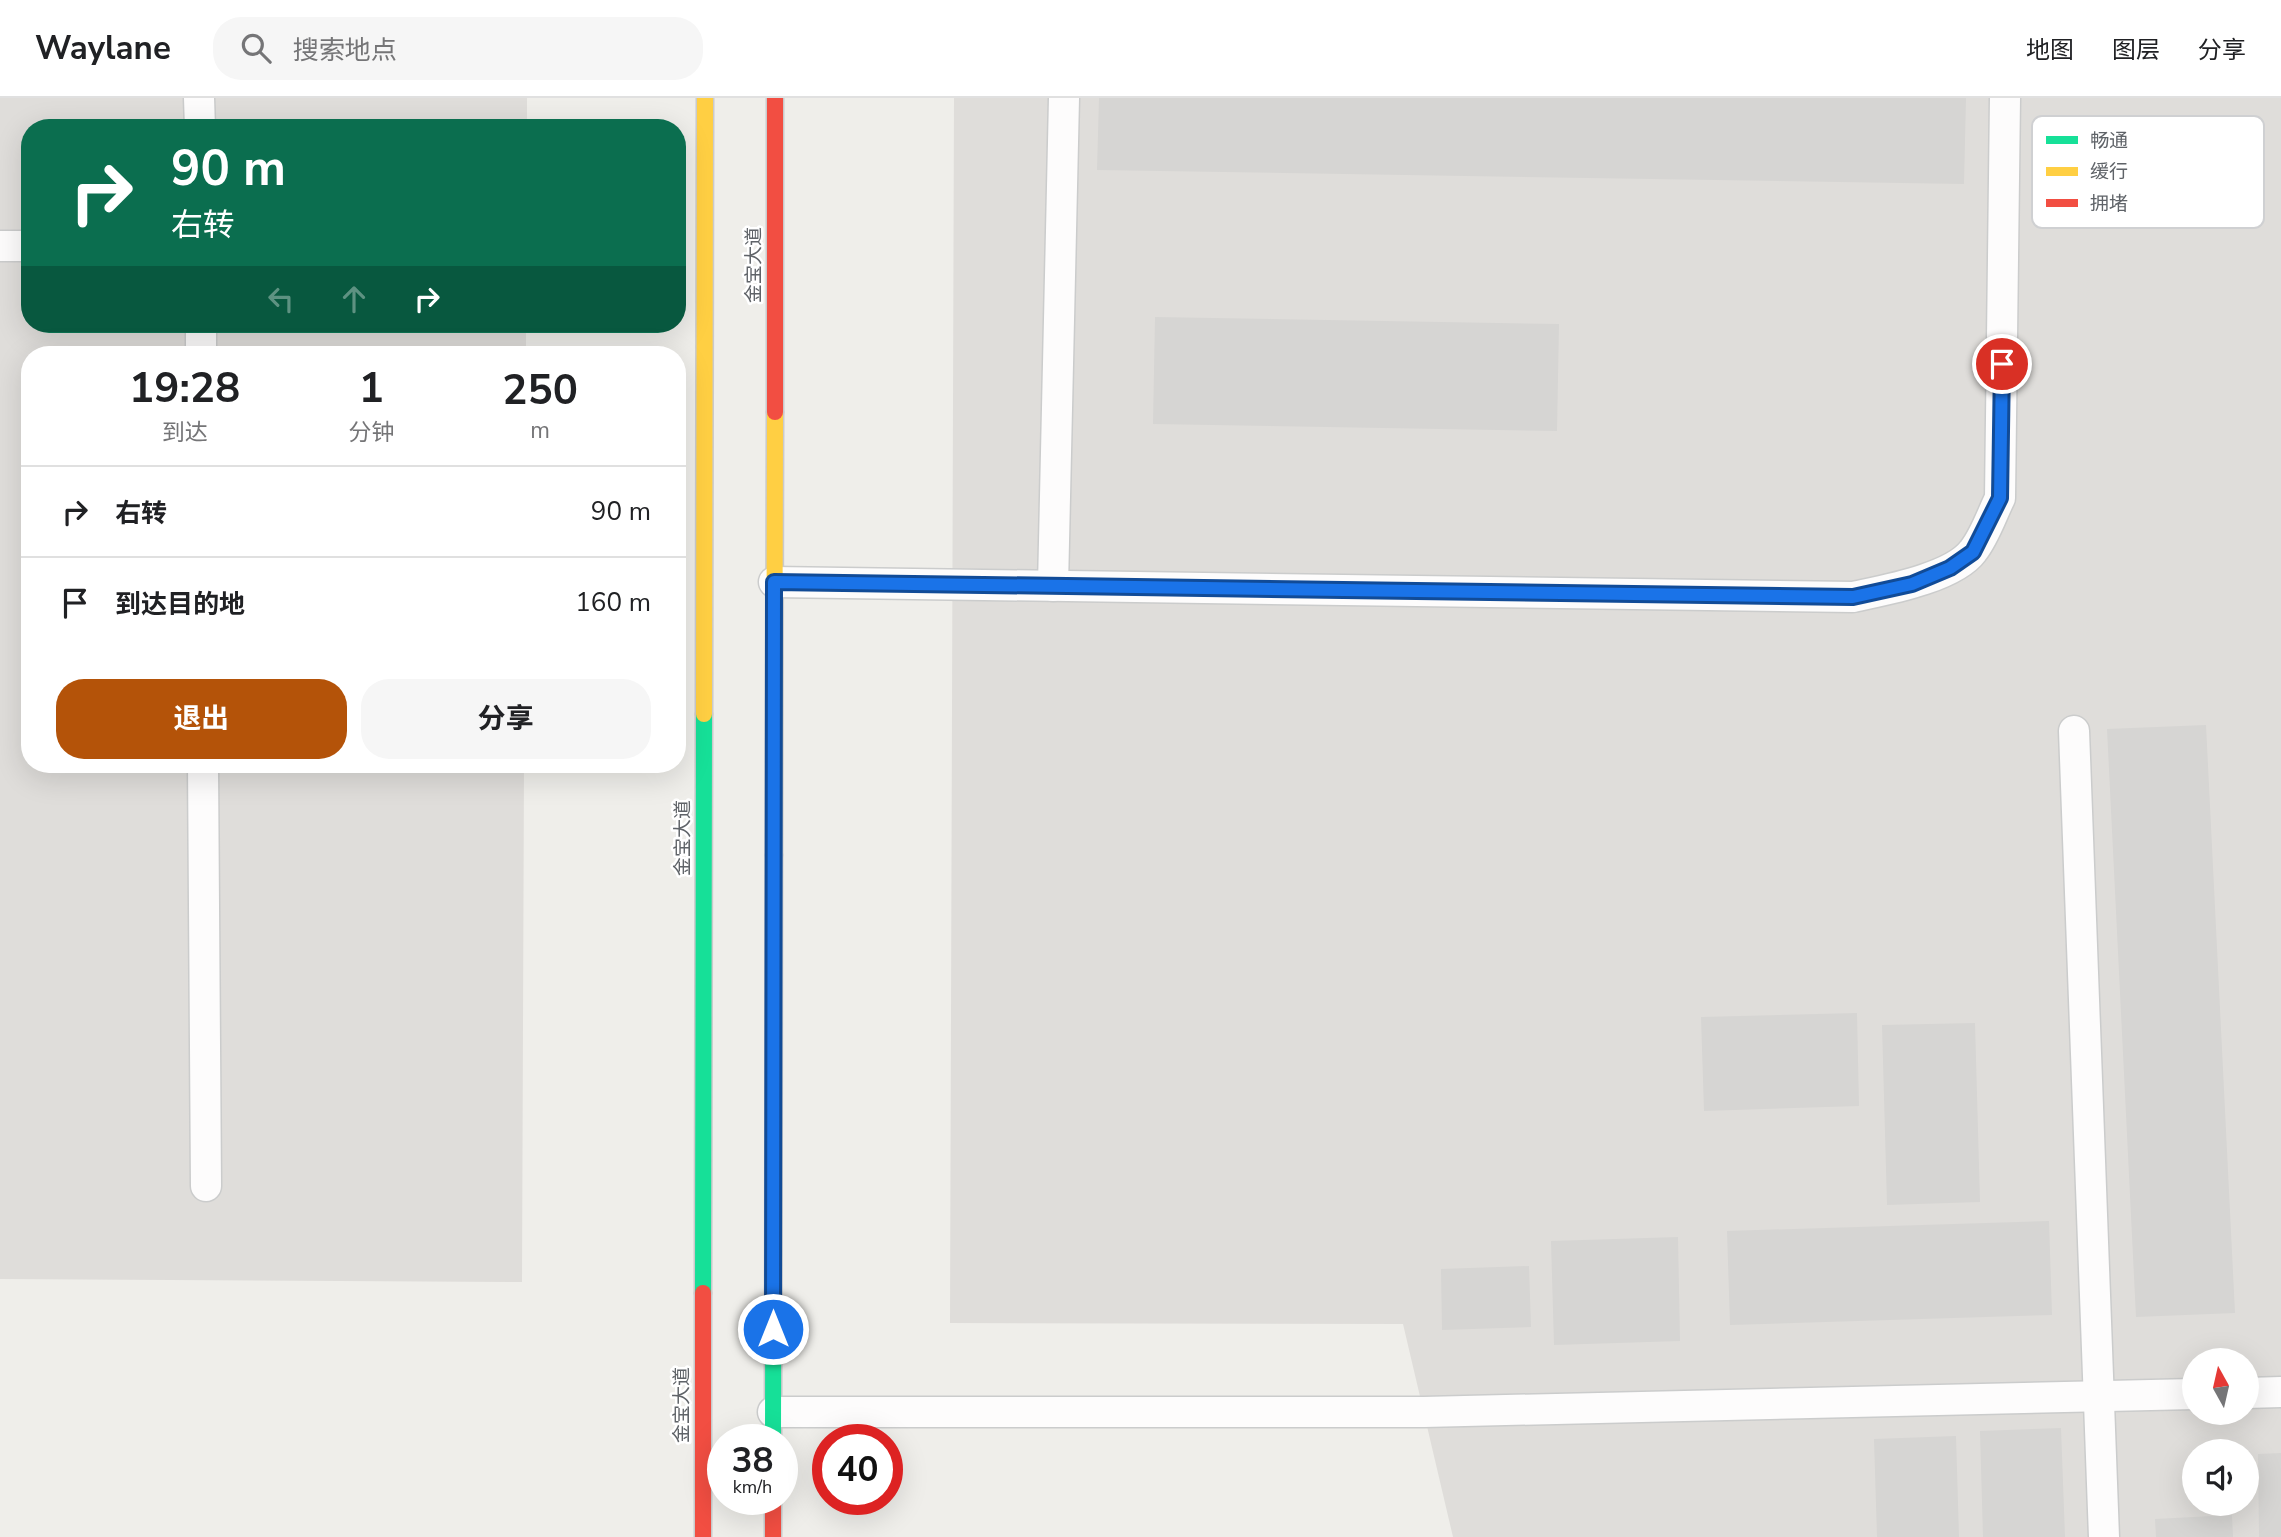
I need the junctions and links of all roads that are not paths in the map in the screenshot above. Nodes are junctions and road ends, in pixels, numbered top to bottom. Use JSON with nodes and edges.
{"nodes":[{"id":1,"x":200,"y":98,"type":"edge"},
{"id":2,"x":705,"y":98,"type":"edge"},
{"id":3,"x":775,"y":98,"type":"edge"},
{"id":4,"x":1064,"y":98,"type":"edge"},
{"id":5,"x":2004,"y":98,"type":"edge"},
{"id":6,"x":200,"y":119,"type":"edge"},
{"id":7,"x":0,"y":246,"type":"edge"},
{"id":8,"x":21,"y":246,"type":"edge"},
{"id":9,"x":774,"y":582,"type":"junction"},
{"id":10,"x":1053,"y":586,"type":"junction"},
{"id":11,"x":2074,"y":731,"type":"dead end"},
{"id":12,"x":204,"y":773,"type":"edge"},
{"id":13,"x":206,"y":1186,"type":"dead end"},
{"id":14,"x":2281,"y":1392,"type":"edge"},
{"id":15,"x":2259,"y":1393,"type":"edge"},
{"id":16,"x":2182,"y":1395,"type":"edge"},
{"id":17,"x":2098,"y":1397,"type":"junction"},
{"id":18,"x":773,"y":1424,"type":"edge"},
{"id":19,"x":798,"y":1425,"type":"edge"},
{"id":20,"x":773,"y":1515,"type":"edge"},
{"id":21,"x":703,"y":1537,"type":"edge"},
{"id":22,"x":773,"y":1537,"type":"edge"},
{"id":23,"x":2104,"y":1537,"type":"edge"}],
"edges":[{"from":1,"to":6,"type":"lane"},
{"from":2,"to":21,"type":"street","name":"金宝大道"},
{"from":3,"to":9,"type":"street","name":"金宝大道"},
{"from":4,"to":10,"type":"lane"},
{"from":5,"to":10,"type":"lane"},
{"from":7,"to":8,"type":"lane"},
{"from":9,"to":10,"type":"lane"},
{"from":9,"to":18,"type":"street","name":"金宝大道"},
{"from":11,"to":17,"type":"lane"},
{"from":12,"to":13,"type":"lane"},
{"from":14,"to":15,"type":"lane"},
{"from":16,"to":17,"type":"lane"},
{"from":17,"to":19,"type":"lane"},
{"from":17,"to":23,"type":"lane"},
{"from":20,"to":22,"type":"street"}]}
